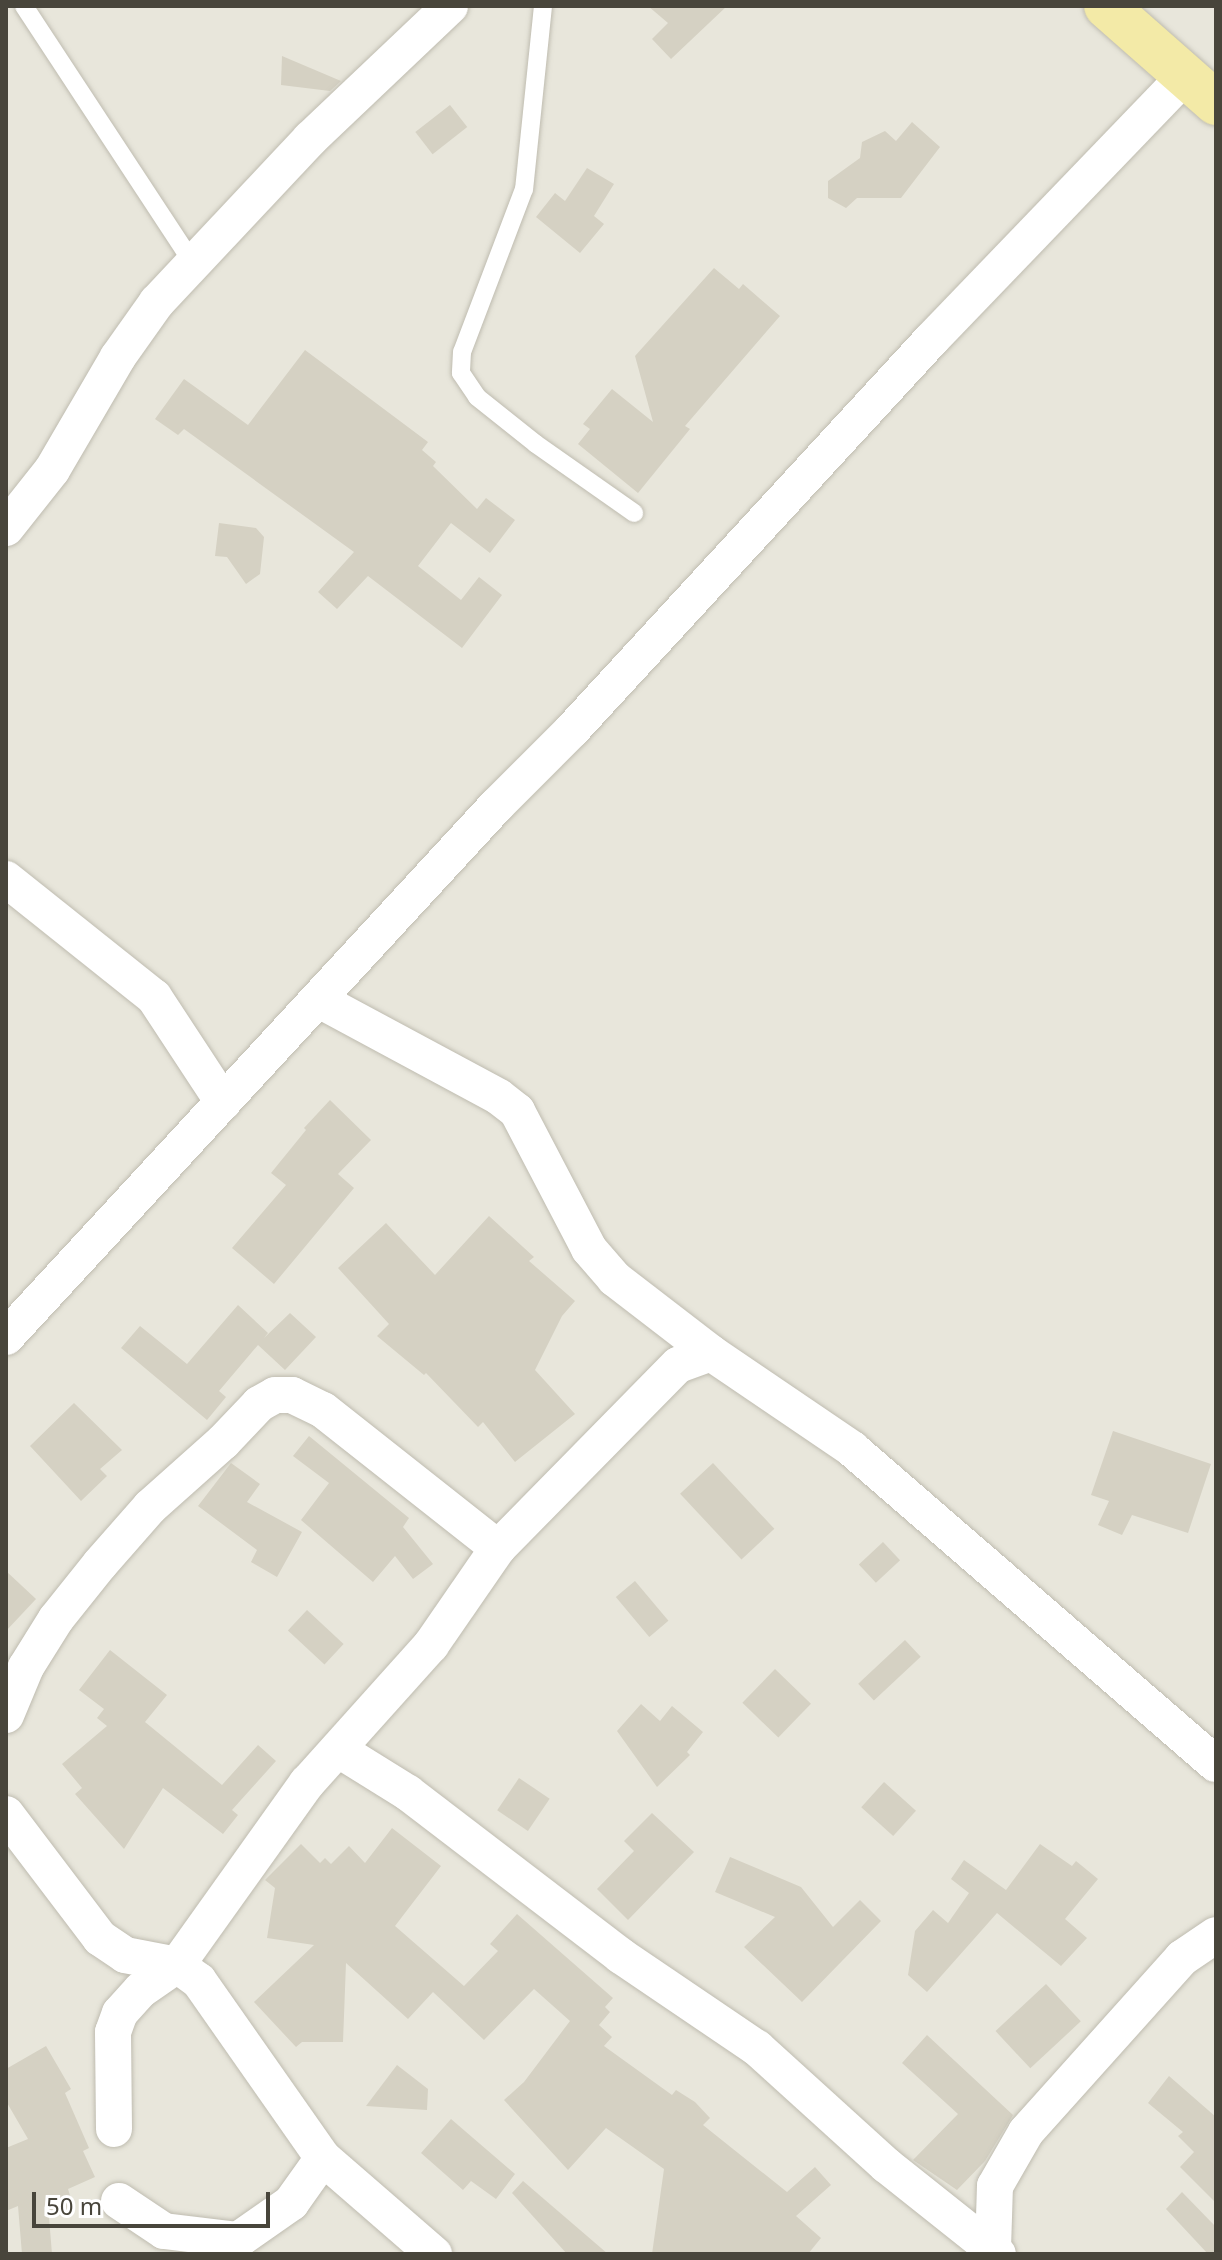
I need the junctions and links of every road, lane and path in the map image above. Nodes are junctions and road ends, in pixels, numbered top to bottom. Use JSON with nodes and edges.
{"nodes":[{"id":1,"x":24,"y":6,"type":"edge"},
{"id":2,"x":450,"y":6,"type":"edge"},
{"id":3,"x":543,"y":6,"type":"edge"},
{"id":4,"x":1106,"y":6,"type":"edge"},
{"id":5,"x":1200,"y":90,"type":"edge"},
{"id":6,"x":192,"y":262,"type":"junction"},
{"id":7,"x":634,"y":513,"type":"dead end"},
{"id":8,"x":6,"y":528,"type":"edge"},
{"id":9,"x":6,"y":879,"type":"edge"},
{"id":10,"x":319,"y":1000,"type":"junction"},
{"id":11,"x":223,"y":1102,"type":"junction"},
{"id":12,"x":6,"y":1337,"type":"edge"},
{"id":13,"x":711,"y":1353,"type":"junction"},
{"id":14,"x":498,"y":1548,"type":"junction"},
{"id":15,"x":6,"y":1715,"type":"edge"},
{"id":16,"x":339,"y":1750,"type":"junction"},
{"id":17,"x":1216,"y":1764,"type":"edge"},
{"id":18,"x":6,"y":1814,"type":"edge"},
{"id":19,"x":1216,"y":1935,"type":"edge"},
{"id":20,"x":177,"y":1965,"type":"junction"},
{"id":21,"x":114,"y":2129,"type":"dead end"},
{"id":22,"x":323,"y":2158,"type":"junction"},
{"id":23,"x":119,"y":2201,"type":"dead end"},
{"id":24,"x":995,"y":2252,"type":"edge"},
{"id":25,"x":434,"y":2254,"type":"edge"}],
"edges":[{"from":1,"to":6,"type":"lane"},
{"from":2,"to":6,"type":"street"},
{"from":3,"to":7,"type":"lane"},
{"from":4,"to":5,"type":"main road"},
{"from":5,"to":10,"type":"street"},
{"from":6,"to":8,"type":"street"},
{"from":9,"to":11,"type":"street"},
{"from":10,"to":11,"type":"street"},
{"from":10,"to":13,"type":"street"},
{"from":11,"to":12,"type":"street"},
{"from":13,"to":14,"type":"street"},
{"from":13,"to":17,"type":"street"},
{"from":14,"to":15,"type":"street"},
{"from":14,"to":16,"type":"street"},
{"from":16,"to":20,"type":"street"},
{"from":16,"to":24,"type":"street"},
{"from":18,"to":20,"type":"street"},
{"from":19,"to":24,"type":"street"},
{"from":20,"to":21,"type":"street"},
{"from":20,"to":22,"type":"street"},
{"from":22,"to":23,"type":"street"},
{"from":22,"to":25,"type":"street"}]}
